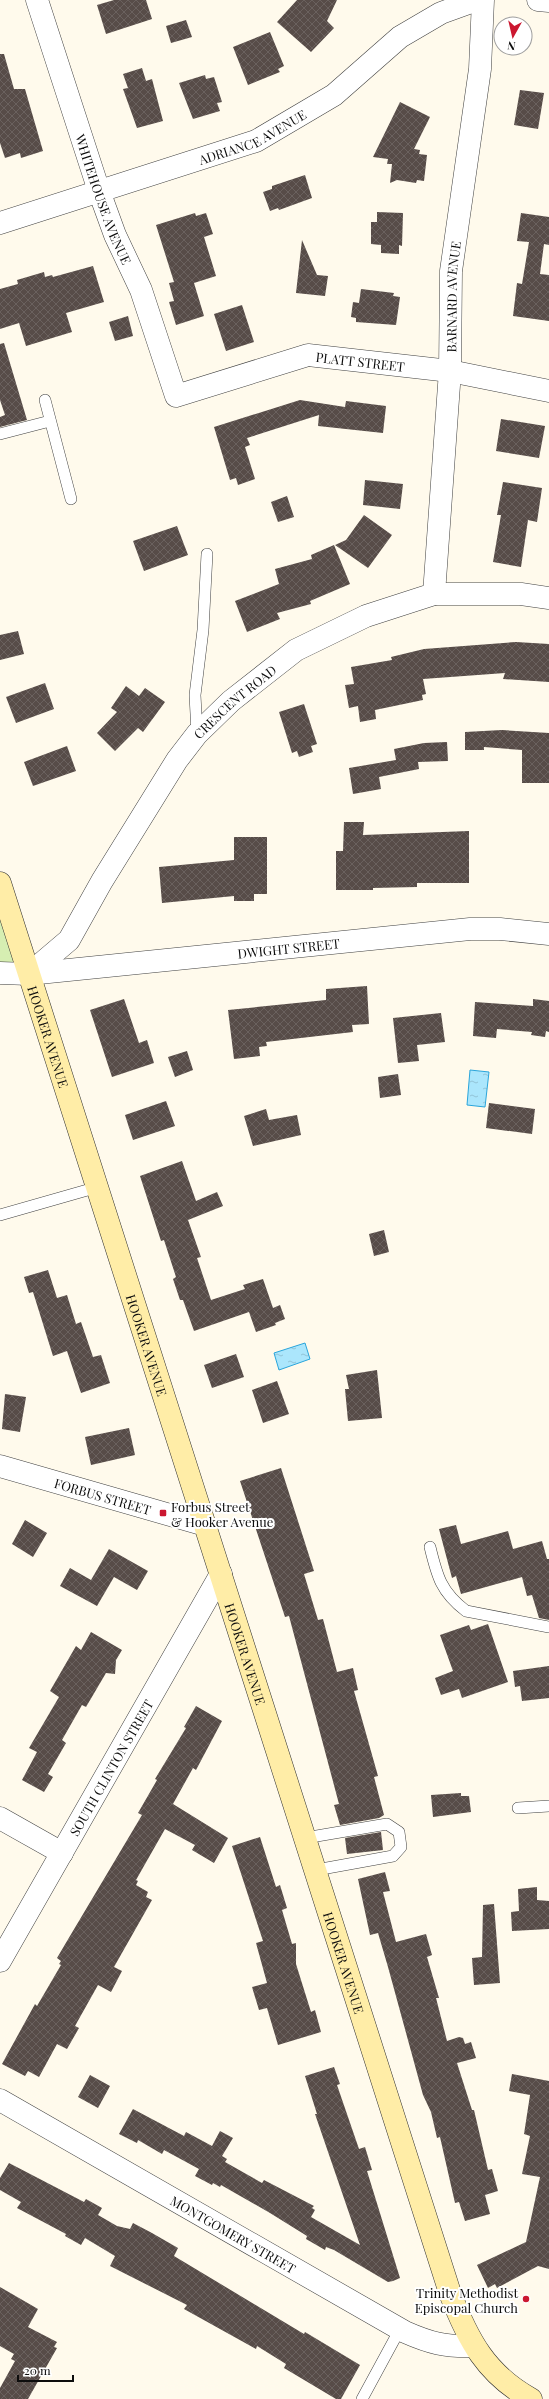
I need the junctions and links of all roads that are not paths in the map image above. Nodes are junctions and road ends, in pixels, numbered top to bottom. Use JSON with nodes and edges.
{"nodes":[{"id":1,"x":37,"y":0,"type":"edge"},
{"id":2,"x":477,"y":0,"type":"edge"},
{"id":3,"x":483,"y":0,"type":"edge"},
{"id":4,"x":538,"y":0,"type":"edge"},
{"id":5,"x":549,"y":1,"type":"edge"},
{"id":6,"x":99,"y":191,"type":"junction"},
{"id":7,"x":0,"y":224,"type":"edge"},
{"id":8,"x":450,"y":371,"type":"junction"},
{"id":9,"x":549,"y":391,"type":"edge"},
{"id":10,"x":176,"y":396,"type":"joint"},
{"id":11,"x":45,"y":400,"type":"dead end"},
{"id":12,"x":50,"y":421,"type":"junction"},
{"id":13,"x":0,"y":434,"type":"edge"},
{"id":14,"x":71,"y":499,"type":"dead end"},
{"id":15,"x":207,"y":554,"type":"dead end"},
{"id":16,"x":434,"y":594,"type":"junction"},
{"id":17,"x":549,"y":598,"type":"edge"},
{"id":18,"x":197,"y":734,"type":"junction"},
{"id":19,"x":0,"y":883,"type":"edge"},
{"id":20,"x":549,"y":934,"type":"edge"},
{"id":21,"x":0,"y":973,"type":"edge"},
{"id":22,"x":29,"y":974,"type":"junction"},
{"id":23,"x":98,"y":1187,"type":"junction"},
{"id":24,"x":0,"y":1215,"type":"edge"},
{"id":25,"x":0,"y":1466,"type":"edge"},
{"id":26,"x":205,"y":1525,"type":"junction"},
{"id":27,"x":430,"y":1548,"type":"dead end"},
{"id":28,"x":221,"y":1574,"type":"junction"},
{"id":29,"x":549,"y":1627,"type":"edge"},
{"id":30,"x":549,"y":1806,"type":"edge"},
{"id":31,"x":518,"y":1808,"type":"dead end"},
{"id":32,"x":0,"y":1818,"type":"edge"},
{"id":33,"x":306,"y":1838,"type":"junction"},
{"id":34,"x":62,"y":1853,"type":"junction"},
{"id":35,"x":316,"y":1870,"type":"junction"},
{"id":36,"x":0,"y":1961,"type":"edge"},
{"id":37,"x":0,"y":2100,"type":"edge"},
{"id":38,"x":400,"y":2329,"type":"junction"},
{"id":39,"x":473,"y":2346,"type":"junction"},
{"id":40,"x":362,"y":2399,"type":"edge"},
{"id":41,"x":531,"y":2399,"type":"edge"}],
"edges":[{"from":1,"to":6,"type":"street","name":"WHITEHOUSE AVENUE"},
{"from":2,"to":6,"type":"street","name":"ADRIANCE AVENUE"},
{"from":3,"to":8,"type":"street","name":"BARNARD AVENUE"},
{"from":4,"to":5,"type":"street"},
{"from":6,"to":7,"type":"street","name":"ADRIANCE AVENUE"},
{"from":6,"to":10,"type":"street","name":"WHITEHOUSE AVENUE"},
{"from":8,"to":9,"type":"street","name":"PLATT STREET"},
{"from":8,"to":10,"type":"street","name":"PLATT STREET"},
{"from":8,"to":16,"type":"street","name":"BARNARD AVENUE"},
{"from":11,"to":12,"type":"lane"},
{"from":12,"to":13,"type":"lane"},
{"from":12,"to":14,"type":"lane"},
{"from":15,"to":18,"type":"lane"},
{"from":16,"to":17,"type":"street","name":"CRESCENT ROAD"},
{"from":16,"to":18,"type":"street","name":"CRESCENT ROAD"},
{"from":18,"to":22,"type":"street","name":"CRESCENT ROAD"},
{"from":19,"to":22,"type":"street","name":"HOOKER AVENUE"},
{"from":20,"to":22,"type":"street","name":"DWIGHT STREET"},
{"from":21,"to":22,"type":"street","name":"DWIGHT STREET"},
{"from":22,"to":23,"type":"street","name":"HOOKER AVENUE"},
{"from":23,"to":24,"type":"lane"},
{"from":23,"to":26,"type":"street","name":"HOOKER AVENUE"},
{"from":25,"to":26,"type":"street","name":"FORBUS STREET"},
{"from":26,"to":28,"type":"street","name":"HOOKER AVENUE"},
{"from":27,"to":29,"type":"lane"},
{"from":28,"to":33,"type":"street","name":"HOOKER AVENUE"},
{"from":28,"to":34,"type":"street","name":"SOUTH CLINTON STREET"},
{"from":30,"to":31,"type":"lane"},
{"from":32,"to":34,"type":"street"},
{"from":33,"to":35,"type":"street","name":"HOOKER AVENUE"},
{"from":33,"to":35,"type":"lane"},
{"from":34,"to":36,"type":"street","name":"SOUTH CLINTON STREET"},
{"from":35,"to":39,"type":"street","name":"HOOKER AVENUE"},
{"from":37,"to":38,"type":"street","name":"MONTGOMERY STREET"},
{"from":38,"to":39,"type":"street","name":"MONTGOMERY STREET"},
{"from":38,"to":40,"type":"lane"},
{"from":39,"to":41,"type":"street","name":"HOOKER AVENUE"}]}
